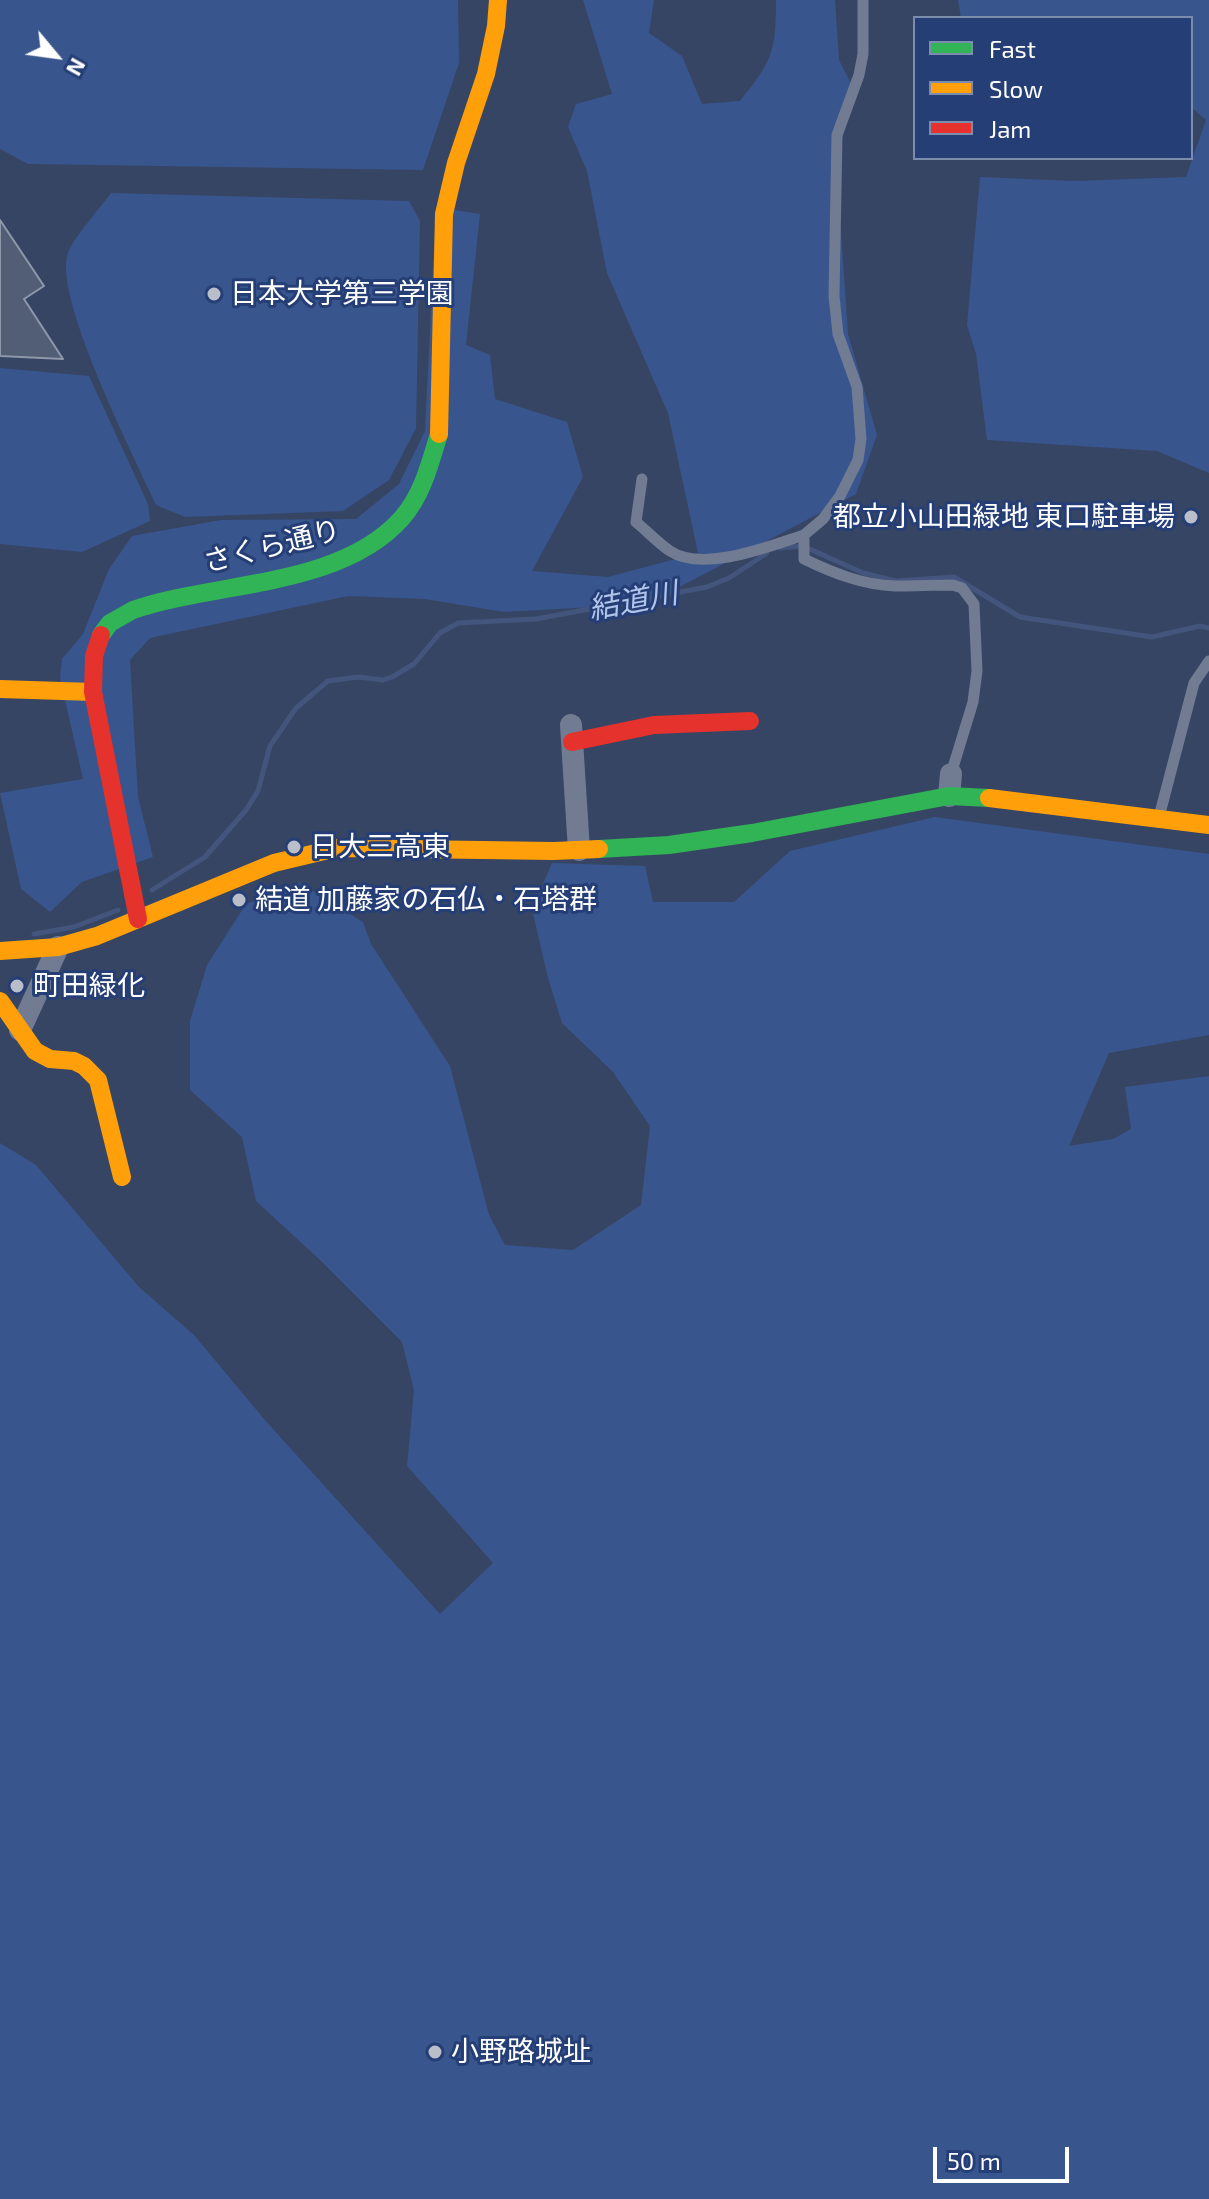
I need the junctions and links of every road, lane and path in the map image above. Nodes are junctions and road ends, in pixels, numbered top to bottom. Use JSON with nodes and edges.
{"nodes":[{"id":1,"x":498,"y":0,"type":"edge"},
{"id":2,"x":863,"y":0,"type":"edge"},
{"id":3,"x":642,"y":479,"type":"dead end"},
{"id":4,"x":804,"y":538,"type":"junction"},
{"id":5,"x":1209,"y":661,"type":"edge"},
{"id":6,"x":0,"y":689,"type":"edge"},
{"id":7,"x":93,"y":692,"type":"junction"},
{"id":8,"x":750,"y":721,"type":"dead end"},
{"id":9,"x":572,"y":734,"type":"joint"},
{"id":10,"x":950,"y":785,"type":"junction"},
{"id":11,"x":1159,"y":817,"type":"junction"},
{"id":12,"x":1209,"y":825,"type":"edge"},
{"id":13,"x":579,"y":850,"type":"junction"},
{"id":14,"x":138,"y":919,"type":"junction"},
{"id":15,"x":58,"y":947,"type":"junction"},
{"id":16,"x":0,"y":951,"type":"edge"},
{"id":17,"x":0,"y":1001,"type":"edge"},
{"id":18,"x":20,"y":1030,"type":"junction"},
{"id":19,"x":122,"y":1177,"type":"dead end"}],
"edges":[{"from":1,"to":7,"type":"street","name":"さくら通り"},
{"from":2,"to":4,"type":"lane"},
{"from":3,"to":4,"type":"lane"},
{"from":4,"to":10,"type":"lane"},
{"from":5,"to":11,"type":"lane"},
{"from":6,"to":7,"type":"street"},
{"from":7,"to":14,"type":"street","name":"さくら通り"},
{"from":8,"to":9,"type":"street"},
{"from":9,"to":13,"type":"street"},
{"from":10,"to":11,"type":"street"},
{"from":10,"to":13,"type":"street"},
{"from":11,"to":12,"type":"street"},
{"from":13,"to":14,"type":"street"},
{"from":14,"to":15,"type":"street"},
{"from":15,"to":16,"type":"street"},
{"from":15,"to":18,"type":"street"},
{"from":17,"to":18,"type":"street"},
{"from":18,"to":19,"type":"street"}]}
